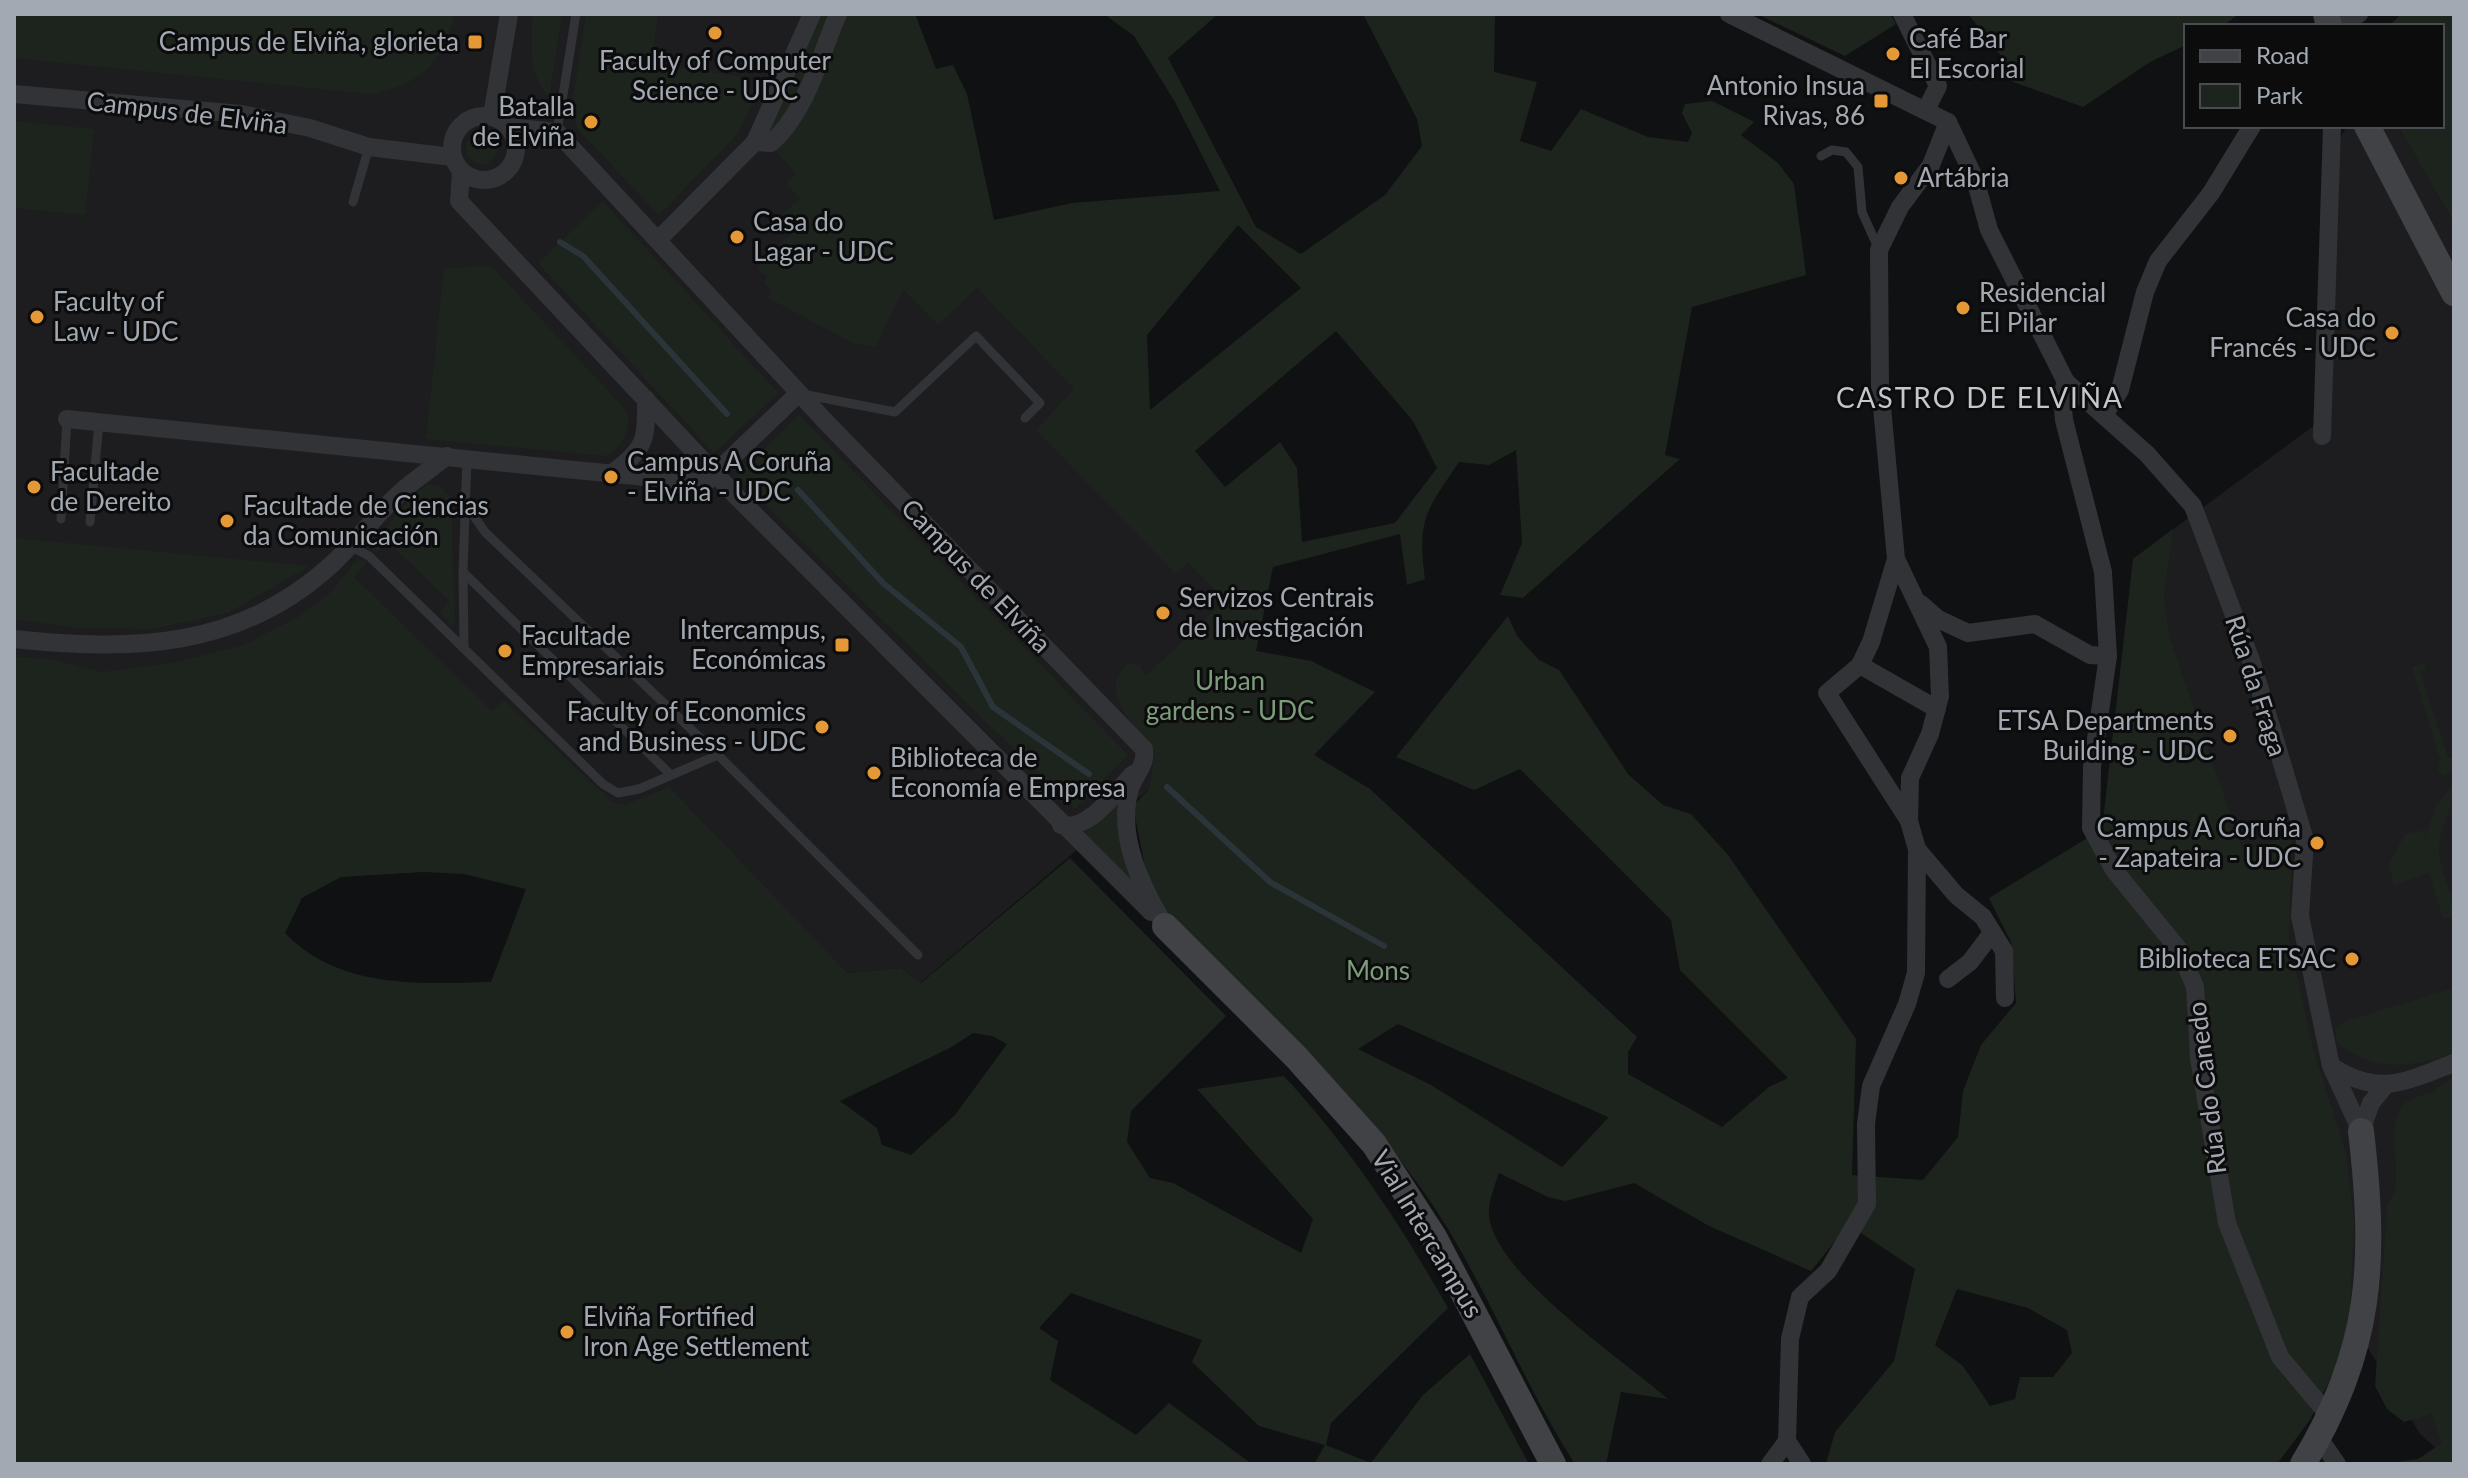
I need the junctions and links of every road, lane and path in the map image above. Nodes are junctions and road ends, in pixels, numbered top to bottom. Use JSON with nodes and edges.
{"nodes":[{"id":1,"x":509,"y":14,"type":"edge"},
{"id":2,"x":576,"y":14,"type":"edge"},
{"id":3,"x":812,"y":14,"type":"edge"},
{"id":4,"x":838,"y":14,"type":"edge"},
{"id":5,"x":1729,"y":14,"type":"edge"},
{"id":6,"x":1902,"y":14,"type":"edge"},
{"id":7,"x":2359,"y":14,"type":"edge"},
{"id":8,"x":2336,"y":24,"type":"edge"},
{"id":9,"x":14,"y":94,"type":"edge"},
{"id":10,"x":1926,"y":110,"type":"junction"},
{"id":11,"x":492,"y":116,"type":"junction"},
{"id":12,"x":1948,"y":122,"type":"junction"},
{"id":13,"x":509,"y":127,"type":"junction"},
{"id":14,"x":2251,"y":128,"type":"edge"},
{"id":15,"x":2332,"y":128,"type":"edge"},
{"id":16,"x":2368,"y":128,"type":"edge"},
{"id":17,"x":557,"y":132,"type":"junction"},
{"id":18,"x":755,"y":142,"type":"junction"},
{"id":19,"x":369,"y":147,"type":"junction"},
{"id":20,"x":1821,"y":156,"type":"dead end"},
{"id":21,"x":456,"y":165,"type":"junction"},
{"id":22,"x":353,"y":202,"type":"dead end"},
{"id":23,"x":659,"y":239,"type":"junction"},
{"id":24,"x":1879,"y":250,"type":"junction"},
{"id":25,"x":2454,"y":293,"type":"edge"},
{"id":26,"x":2066,"y":382,"type":"junction"},
{"id":27,"x":799,"y":393,"type":"junction"},
{"id":28,"x":646,"y":399,"type":"junction"},
{"id":29,"x":2105,"y":414,"type":"junction"},
{"id":30,"x":1025,"y":418,"type":"dead end"},
{"id":31,"x":67,"y":419,"type":"joint"},
{"id":32,"x":99,"y":422,"type":"junction"},
{"id":33,"x":2322,"y":436,"type":"dead end"},
{"id":34,"x":447,"y":456,"type":"junction"},
{"id":35,"x":467,"y":458,"type":"junction"},
{"id":36,"x":615,"y":471,"type":"junction"},
{"id":37,"x":716,"y":474,"type":"junction"},
{"id":38,"x":464,"y":502,"type":"junction"},
{"id":39,"x":61,"y":519,"type":"dead end"},
{"id":40,"x":90,"y":522,"type":"dead end"},
{"id":41,"x":350,"y":546,"type":"junction"},
{"id":42,"x":1896,"y":559,"type":"junction"},
{"id":43,"x":463,"y":572,"type":"junction"},
{"id":44,"x":1913,"y":597,"type":"junction"},
{"id":45,"x":14,"y":639,"type":"edge"},
{"id":46,"x":464,"y":646,"type":"junction"},
{"id":47,"x":2108,"y":656,"type":"junction"},
{"id":48,"x":1860,"y":665,"type":"junction"},
{"id":49,"x":1937,"y":709,"type":"junction"},
{"id":50,"x":718,"y":755,"type":"junction"},
{"id":51,"x":1144,"y":762,"type":"junction"},
{"id":52,"x":671,"y":775,"type":"junction"},
{"id":53,"x":1909,"y":821,"type":"junction"},
{"id":54,"x":1061,"y":825,"type":"junction"},
{"id":55,"x":1917,"y":849,"type":"junction"},
{"id":56,"x":1165,"y":926,"type":"junction"},
{"id":57,"x":1992,"y":933,"type":"junction"},
{"id":58,"x":918,"y":955,"type":"dead end"},
{"id":59,"x":1948,"y":979,"type":"dead end"},
{"id":60,"x":2005,"y":998,"type":"dead end"},
{"id":61,"x":2327,"y":1044,"type":"junction"},
{"id":62,"x":2454,"y":1063,"type":"edge"},
{"id":63,"x":2331,"y":1066,"type":"junction"},
{"id":64,"x":2411,"y":1078,"type":"junction"},
{"id":65,"x":2384,"y":1087,"type":"junction"},
{"id":66,"x":2361,"y":1131,"type":"junction"},
{"id":67,"x":2325,"y":1428,"type":"junction"},
{"id":68,"x":1787,"y":1441,"type":"junction"},
{"id":69,"x":1553,"y":1464,"type":"edge"},
{"id":70,"x":1770,"y":1464,"type":"edge"},
{"id":71,"x":1802,"y":1464,"type":"edge"},
{"id":72,"x":2303,"y":1464,"type":"edge"},
{"id":73,"x":2337,"y":1464,"type":"edge"}],
"edges":[{"from":1,"to":11,"type":"street"},
{"from":2,"to":17,"type":"lane"},
{"from":3,"to":18,"type":"street"},
{"from":4,"to":18,"type":"street"},
{"from":5,"to":10,"type":"street"},
{"from":6,"to":10,"type":"street"},
{"from":7,"to":8,"type":"street"},
{"from":9,"to":19,"type":"street","name":"Campus de Elviña"},
{"from":10,"to":12,"type":"street"},
{"from":11,"to":13,"type":"street"},
{"from":11,"to":21,"type":"street"},
{"from":12,"to":24,"type":"street"},
{"from":12,"to":26,"type":"street","name":"Rúa do Canedo"},
{"from":13,"to":17,"type":"street"},
{"from":13,"to":21,"type":"street","name":"Campus de Elviña"},
{"from":14,"to":29,"type":"street"},
{"from":15,"to":33,"type":"street"},
{"from":16,"to":25,"type":"street"},
{"from":17,"to":23,"type":"street","name":"Campus de Elviña"},
{"from":18,"to":23,"type":"street"},
{"from":19,"to":21,"type":"street","name":"Campus de Elviña"},
{"from":19,"to":22,"type":"lane"},
{"from":20,"to":24,"type":"lane"},
{"from":21,"to":28,"type":"street"},
{"from":23,"to":27,"type":"street","name":"Campus de Elviña"},
{"from":24,"to":42,"type":"street"},
{"from":26,"to":29,"type":"street","name":"Rúa da Fraga"},
{"from":26,"to":47,"type":"street","name":"Rúa do Canedo"},
{"from":27,"to":30,"type":"lane"},
{"from":27,"to":37,"type":"street"},
{"from":27,"to":51,"type":"street","name":"Campus de Elviña"},
{"from":28,"to":36,"type":"street"},
{"from":28,"to":37,"type":"street"},
{"from":29,"to":61,"type":"street","name":"Rúa da Fraga"},
{"from":31,"to":32,"type":"street"},
{"from":31,"to":39,"type":"lane"},
{"from":32,"to":34,"type":"street"},
{"from":32,"to":40,"type":"lane"},
{"from":34,"to":35,"type":"street"},
{"from":34,"to":41,"type":"street"},
{"from":35,"to":36,"type":"street"},
{"from":35,"to":38,"type":"lane"},
{"from":36,"to":37,"type":"street"},
{"from":37,"to":54,"type":"street"},
{"from":38,"to":43,"type":"lane"},
{"from":38,"to":50,"type":"lane"},
{"from":41,"to":45,"type":"street"},
{"from":41,"to":46,"type":"lane"},
{"from":42,"to":44,"type":"street"},
{"from":42,"to":48,"type":"street"},
{"from":43,"to":46,"type":"lane"},
{"from":43,"to":52,"type":"lane"},
{"from":44,"to":47,"type":"street"},
{"from":44,"to":49,"type":"street"},
{"from":46,"to":52,"type":"lane"},
{"from":47,"to":67,"type":"street","name":"Rúa do Canedo"},
{"from":48,"to":49,"type":"street"},
{"from":48,"to":53,"type":"street"},
{"from":49,"to":53,"type":"street"},
{"from":50,"to":52,"type":"lane"},
{"from":50,"to":58,"type":"lane"},
{"from":51,"to":54,"type":"street"},
{"from":51,"to":56,"type":"street"},
{"from":53,"to":55,"type":"street"},
{"from":54,"to":56,"type":"street"},
{"from":55,"to":57,"type":"street"},
{"from":55,"to":68,"type":"street"},
{"from":56,"to":69,"type":"street","name":"Vial Intercampus"},
{"from":57,"to":59,"type":"street"},
{"from":57,"to":60,"type":"street"},
{"from":61,"to":63,"type":"street","name":"Rúa da Fraga"},
{"from":61,"to":64,"type":"street"},
{"from":62,"to":64,"type":"street"},
{"from":63,"to":65,"type":"street"},
{"from":63,"to":66,"type":"street","name":"Rúa da Fraga"},
{"from":64,"to":65,"type":"street"},
{"from":65,"to":66,"type":"street"},
{"from":66,"to":67,"type":"street"},
{"from":67,"to":72,"type":"street"},
{"from":67,"to":73,"type":"street","name":"Rúa do Canedo"},
{"from":68,"to":70,"type":"street"},
{"from":68,"to":71,"type":"street"}]}
